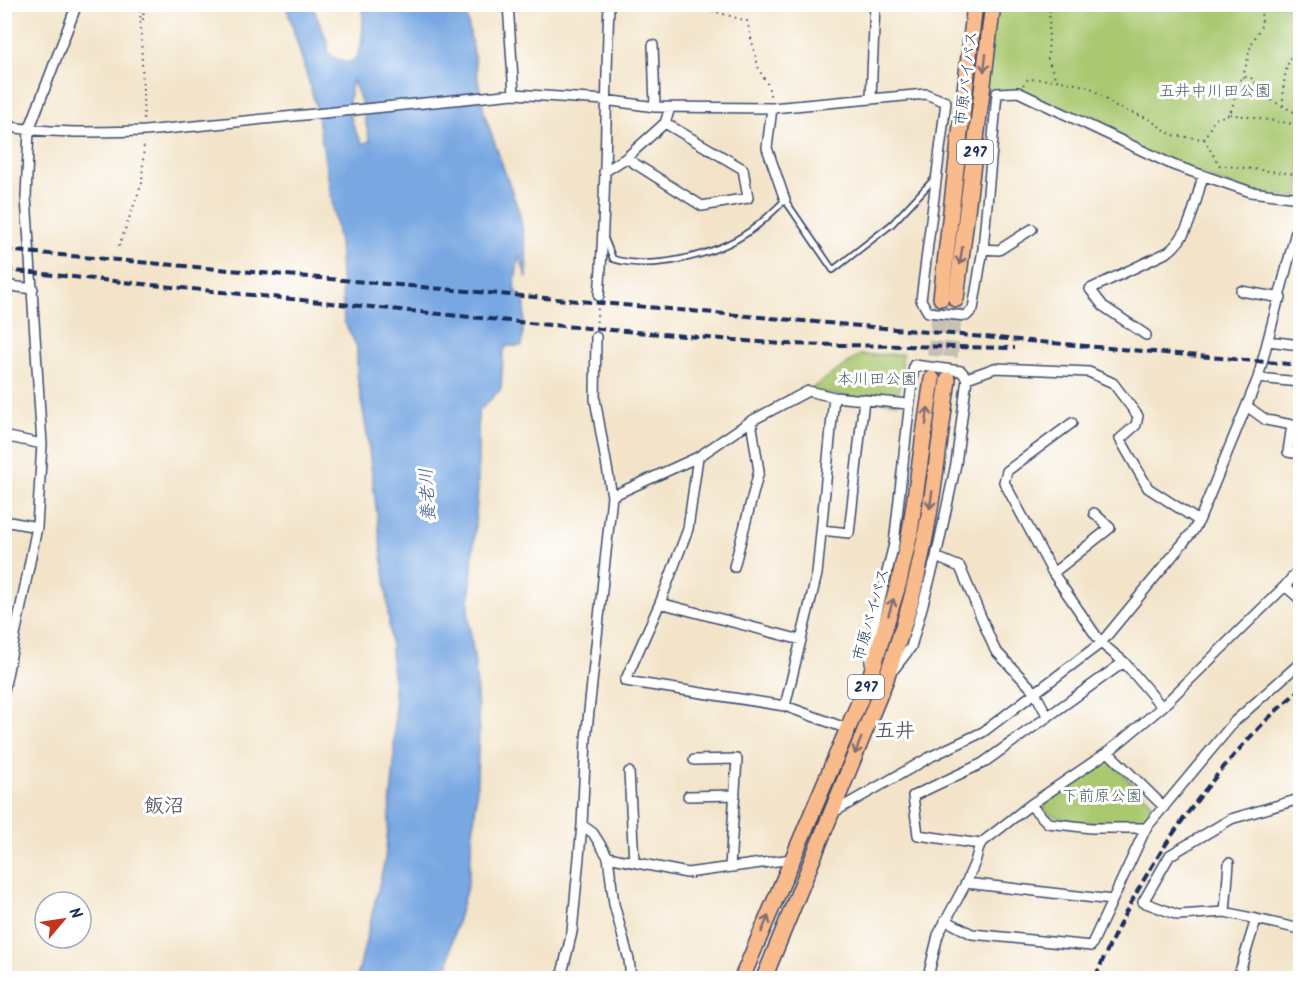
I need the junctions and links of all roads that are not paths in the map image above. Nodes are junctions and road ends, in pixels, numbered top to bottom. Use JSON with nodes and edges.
{"nodes":[{"id":1,"x":77,"y":4,"type":"edge"},
{"id":2,"x":508,"y":4,"type":"edge"},
{"id":3,"x":609,"y":4,"type":"edge"},
{"id":4,"x":875,"y":4,"type":"edge"},
{"id":5,"x":975,"y":4,"type":"edge"},
{"id":6,"x":993,"y":4,"type":"edge"},
{"id":7,"x":653,"y":45,"type":"dead end"},
{"id":8,"x":514,"y":94,"type":"junction"},
{"id":9,"x":871,"y":98,"type":"junction"},
{"id":10,"x":605,"y":100,"type":"junction"},
{"id":11,"x":655,"y":107,"type":"junction"},
{"id":12,"x":670,"y":108,"type":"junction"},
{"id":13,"x":772,"y":108,"type":"junction"},
{"id":14,"x":665,"y":123,"type":"junction"},
{"id":15,"x":4,"y":126,"type":"edge"},
{"id":16,"x":29,"y":130,"type":"junction"},
{"id":17,"x":626,"y":158,"type":"junction"},
{"id":18,"x":604,"y":172,"type":"junction"},
{"id":19,"x":937,"y":176,"type":"junction"},
{"id":20,"x":1203,"y":176,"type":"junction"},
{"id":21,"x":1300,"y":198,"type":"edge"},
{"id":22,"x":785,"y":200,"type":"junction"},
{"id":23,"x":1300,"y":216,"type":"edge"},
{"id":24,"x":1032,"y":228,"type":"dead end"},
{"id":25,"x":604,"y":237,"type":"junction"},
{"id":26,"x":983,"y":249,"type":"junction"},
{"id":27,"x":4,"y":285,"type":"edge"},
{"id":28,"x":33,"y":289,"type":"junction"},
{"id":29,"x":1241,"y":291,"type":"dead end"},
{"id":30,"x":1281,"y":298,"type":"junction"},
{"id":31,"x":598,"y":299,"type":"road end"},
{"id":32,"x":1146,"y":335,"type":"dead end"},
{"id":33,"x":596,"y":337,"type":"road end"},
{"id":34,"x":1268,"y":341,"type":"junction"},
{"id":35,"x":1300,"y":345,"type":"edge"},
{"id":36,"x":967,"y":378,"type":"junction"},
{"id":37,"x":1258,"y":378,"type":"junction"},
{"id":38,"x":932,"y":379,"type":"tunnel mouth"},
{"id":39,"x":948,"y":380,"type":"tunnel mouth"},
{"id":40,"x":1300,"y":382,"type":"edge"},
{"id":41,"x":834,"y":397,"type":"junction"},
{"id":42,"x":864,"y":399,"type":"junction"},
{"id":43,"x":908,"y":404,"type":"junction"},
{"id":44,"x":1248,"y":407,"type":"junction"},
{"id":45,"x":751,"y":421,"type":"junction"},
{"id":46,"x":1071,"y":423,"type":"dead end"},
{"id":47,"x":4,"y":436,"type":"edge"},
{"id":48,"x":42,"y":444,"type":"junction"},
{"id":49,"x":1300,"y":454,"type":"edge"},
{"id":50,"x":698,"y":457,"type":"junction"},
{"id":51,"x":612,"y":496,"type":"junction"},
{"id":52,"x":1094,"y":513,"type":"dead end"},
{"id":53,"x":4,"y":520,"type":"edge"},
{"id":54,"x":1199,"y":521,"type":"junction"},
{"id":55,"x":37,"y":527,"type":"junction"},
{"id":56,"x":821,"y":530,"type":"junction"},
{"id":57,"x":936,"y":557,"type":"junction"},
{"id":58,"x":734,"y":567,"type":"dead end"},
{"id":59,"x":1300,"y":568,"type":"edge"},
{"id":60,"x":1053,"y":573,"type":"junction"},
{"id":61,"x":1286,"y":585,"type":"junction"},
{"id":62,"x":1300,"y":599,"type":"edge"},
{"id":63,"x":660,"y":603,"type":"junction"},
{"id":64,"x":801,"y":640,"type":"junction"},
{"id":65,"x":1101,"y":643,"type":"junction"},
{"id":66,"x":8,"y":662,"type":"edge"},
{"id":67,"x":1124,"y":662,"type":"junction"},
{"id":68,"x":1300,"y":663,"type":"edge"},
{"id":69,"x":871,"y":674,"type":"junction"},
{"id":70,"x":886,"y":679,"type":"junction"},
{"id":71,"x":4,"y":690,"type":"edge"},
{"id":72,"x":1034,"y":691,"type":"junction"},
{"id":73,"x":785,"y":706,"type":"junction"},
{"id":74,"x":1162,"y":707,"type":"junction"},
{"id":75,"x":1048,"y":717,"type":"junction"},
{"id":76,"x":848,"y":729,"type":"junction"},
{"id":77,"x":1108,"y":752,"type":"junction"},
{"id":78,"x":694,"y":760,"type":"dead end"},
{"id":79,"x":629,"y":772,"type":"dead end"},
{"id":80,"x":735,"y":795,"type":"junction"},
{"id":81,"x":688,"y":796,"type":"dead end"},
{"id":82,"x":1300,"y":796,"type":"edge"},
{"id":83,"x":1030,"y":805,"type":"junction"},
{"id":84,"x":1164,"y":807,"type":"junction"},
{"id":85,"x":832,"y":813,"type":"junction"},
{"id":86,"x":582,"y":825,"type":"junction"},
{"id":87,"x":1146,"y":828,"type":"junction"},
{"id":88,"x":980,"y":844,"type":"junction"},
{"id":89,"x":608,"y":857,"type":"junction"},
{"id":90,"x":792,"y":859,"type":"junction"},
{"id":91,"x":634,"y":861,"type":"junction"},
{"id":92,"x":1229,"y":863,"type":"dead end"},
{"id":93,"x":730,"y":867,"type":"junction"},
{"id":94,"x":966,"y":883,"type":"junction"},
{"id":95,"x":1112,"y":900,"type":"junction"},
{"id":96,"x":1225,"y":912,"type":"junction"},
{"id":97,"x":945,"y":920,"type":"junction"},
{"id":98,"x":1256,"y":920,"type":"junction"},
{"id":99,"x":1300,"y":929,"type":"edge"},
{"id":100,"x":561,"y":978,"type":"edge"},
{"id":101,"x":631,"y":978,"type":"edge"},
{"id":102,"x":742,"y":978,"type":"edge"},
{"id":103,"x":765,"y":978,"type":"edge"},
{"id":104,"x":874,"y":978,"type":"edge"},
{"id":105,"x":1238,"y":978,"type":"edge"}],
"edges":[{"from":1,"to":16,"type":"street"},
{"from":2,"to":8,"type":"street"},
{"from":3,"to":10,"type":"street"},
{"from":4,"to":9,"type":"street"},
{"from":6,"to":5,"type":"highway","name":"市原バイパス","number":"297","one_way":true},
{"from":7,"to":11,"type":"street"},
{"from":8,"to":10,"type":"street"},
{"from":8,"to":16,"type":"street"},
{"from":9,"to":13,"type":"street"},
{"from":9,"to":19,"type":"street"},
{"from":10,"to":11,"type":"street"},
{"from":10,"to":18,"type":"street"},
{"from":11,"to":12,"type":"street"},
{"from":12,"to":13,"type":"street"},
{"from":12,"to":14,"type":"street"},
{"from":13,"to":22,"type":"street"},
{"from":14,"to":17,"type":"street"},
{"from":14,"to":17,"type":"street"},
{"from":15,"to":16,"type":"street"},
{"from":16,"to":28,"type":"street"},
{"from":17,"to":18,"type":"street"},
{"from":18,"to":25,"type":"street"},
{"from":19,"to":22,"type":"lane"},
{"from":19,"to":26,"type":"street"},
{"from":20,"to":21,"type":"street"},
{"from":20,"to":26,"type":"street"},
{"from":20,"to":32,"type":"street"},
{"from":22,"to":25,"type":"lane"},
{"from":23,"to":30,"type":"street"},
{"from":24,"to":26,"type":"street"},
{"from":25,"to":31,"type":"street"},
{"from":27,"to":28,"type":"street"},
{"from":28,"to":48,"type":"street"},
{"from":29,"to":30,"type":"street"},
{"from":30,"to":34,"type":"street"},
{"from":33,"to":51,"type":"street"},
{"from":34,"to":35,"type":"street"},
{"from":34,"to":37,"type":"street"},
{"from":36,"to":43,"type":"street"},
{"from":36,"to":54,"type":"street"},
{"from":36,"to":57,"type":"street"},
{"from":37,"to":40,"type":"street"},
{"from":37,"to":44,"type":"street"},
{"from":69,"to":38,"type":"highway","name":"市原バイパス","number":"297","one_way":true},
{"from":39,"to":70,"type":"highway","name":"市原バイパス","number":"297","one_way":true},
{"from":41,"to":42,"type":"street"},
{"from":41,"to":45,"type":"street"},
{"from":41,"to":56,"type":"street"},
{"from":42,"to":43,"type":"street"},
{"from":42,"to":56,"type":"street"},
{"from":43,"to":69,"type":"street"},
{"from":44,"to":49,"type":"street"},
{"from":44,"to":54,"type":"street"},
{"from":45,"to":50,"type":"street"},
{"from":45,"to":58,"type":"street"},
{"from":46,"to":60,"type":"street"},
{"from":47,"to":48,"type":"street"},
{"from":48,"to":55,"type":"street"},
{"from":50,"to":51,"type":"street"},
{"from":50,"to":63,"type":"street"},
{"from":51,"to":86,"type":"street"},
{"from":52,"to":60,"type":"street"},
{"from":53,"to":55,"type":"street"},
{"from":54,"to":65,"type":"street"},
{"from":55,"to":66,"type":"street"},
{"from":56,"to":64,"type":"street"},
{"from":57,"to":70,"type":"street"},
{"from":57,"to":72,"type":"street"},
{"from":59,"to":61,"type":"street"},
{"from":60,"to":65,"type":"street"},
{"from":61,"to":62,"type":"street"},
{"from":61,"to":74,"type":"street"},
{"from":63,"to":64,"type":"street"},
{"from":63,"to":73,"type":"street"},
{"from":64,"to":73,"type":"street"},
{"from":65,"to":67,"type":"street"},
{"from":65,"to":72,"type":"street"},
{"from":66,"to":71,"type":"street"},
{"from":67,"to":74,"type":"street"},
{"from":67,"to":75,"type":"street"},
{"from":68,"to":84,"type":"street"},
{"from":69,"to":76,"type":"highway","name":"市原バイパス","number":"297"},
{"from":70,"to":85,"type":"highway","name":"市原バイパス","number":"297","one_way":true},
{"from":72,"to":75,"type":"street"},
{"from":72,"to":85,"type":"street"},
{"from":73,"to":76,"type":"street"},
{"from":74,"to":77,"type":"street"},
{"from":75,"to":88,"type":"street"},
{"from":76,"to":90,"type":"highway","name":"市原バイパス","number":"297"},
{"from":77,"to":83,"type":"street"},
{"from":77,"to":84,"type":"street"},
{"from":78,"to":80,"type":"street"},
{"from":79,"to":91,"type":"street"},
{"from":80,"to":81,"type":"street"},
{"from":80,"to":93,"type":"street"},
{"from":82,"to":96,"type":"street"},
{"from":83,"to":87,"type":"street"},
{"from":83,"to":88,"type":"street"},
{"from":84,"to":87,"type":"street"},
{"from":85,"to":103,"type":"highway","name":"市原バイパス","number":"297"},
{"from":86,"to":89,"type":"street"},
{"from":86,"to":100,"type":"street"},
{"from":87,"to":95,"type":"street"},
{"from":88,"to":94,"type":"street"},
{"from":89,"to":91,"type":"street"},
{"from":89,"to":101,"type":"street"},
{"from":90,"to":93,"type":"street"},
{"from":102,"to":90,"type":"highway","name":"市原バイパス","number":"297","one_way":true},
{"from":91,"to":93,"type":"street"},
{"from":92,"to":96,"type":"street"},
{"from":94,"to":95,"type":"street"},
{"from":94,"to":97,"type":"street"},
{"from":95,"to":97,"type":"street"},
{"from":96,"to":98,"type":"street"},
{"from":97,"to":104,"type":"street"},
{"from":98,"to":99,"type":"street"},
{"from":98,"to":105,"type":"street"}]}
